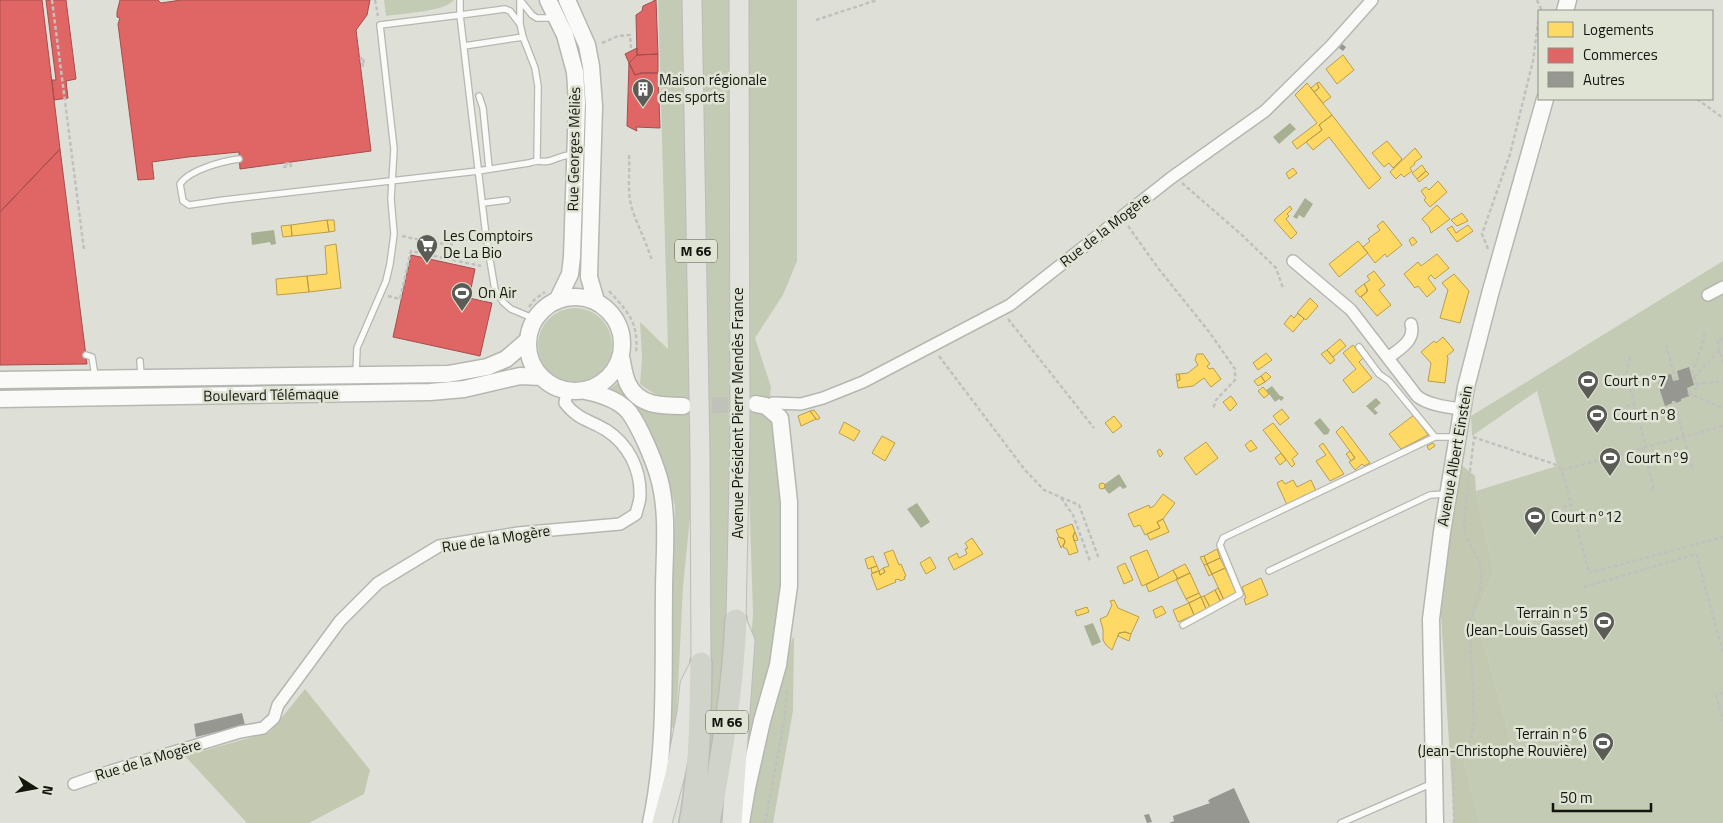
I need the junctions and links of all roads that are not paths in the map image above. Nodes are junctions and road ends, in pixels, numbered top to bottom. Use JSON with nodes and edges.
{"nodes":[{"id":1,"x":460,"y":0,"type":"edge"},
{"id":2,"x":520,"y":0,"type":"edge"},
{"id":3,"x":548,"y":0,"type":"edge"},
{"id":4,"x":567,"y":0,"type":"edge"},
{"id":5,"x":692,"y":0,"type":"edge"},
{"id":6,"x":739,"y":0,"type":"edge"},
{"id":7,"x":1372,"y":0,"type":"edge"},
{"id":8,"x":460,"y":15,"type":"junction"},
{"id":9,"x":557,"y":18,"type":"junction"},
{"id":10,"x":520,"y":24,"type":"junction"},
{"id":11,"x":523,"y":36,"type":"junction"},
{"id":12,"x":464,"y":46,"type":"junction"},
{"id":13,"x":479,"y":96,"type":"dead end"},
{"id":14,"x":1545,"y":100,"type":"edge"},
{"id":15,"x":575,"y":155,"type":"junction"},
{"id":16,"x":239,"y":159,"type":"dead end"},
{"id":17,"x":537,"y":160,"type":"junction"},
{"id":18,"x":489,"y":168,"type":"junction"},
{"id":19,"x":478,"y":171,"type":"junction"},
{"id":20,"x":393,"y":181,"type":"junction"},
{"id":21,"x":507,"y":200,"type":"dead end"},
{"id":22,"x":482,"y":203,"type":"junction"},
{"id":23,"x":1293,"y":261,"type":"dead end"},
{"id":24,"x":1723,"y":287,"type":"edge"},
{"id":25,"x":1708,"y":295,"type":"dead end"},
{"id":26,"x":557,"y":301,"type":"junction"},
{"id":27,"x":596,"y":301,"type":"junction"},
{"id":28,"x":536,"y":319,"type":"junction"},
{"id":29,"x":1411,"y":324,"type":"dead end"},
{"id":30,"x":528,"y":340,"type":"junction"},
{"id":31,"x":1359,"y":347,"type":"dead end"},
{"id":32,"x":86,"y":356,"type":"dead end"},
{"id":33,"x":1388,"y":358,"type":"junction"},
{"id":34,"x":628,"y":359,"type":"junction"},
{"id":35,"x":356,"y":376,"type":"junction"},
{"id":36,"x":541,"y":376,"type":"junction"},
{"id":37,"x":94,"y":379,"type":"junction"},
{"id":38,"x":0,"y":380,"type":"edge"},
{"id":39,"x":567,"y":391,"type":"junction"},
{"id":40,"x":585,"y":391,"type":"junction"},
{"id":41,"x":0,"y":399,"type":"edge"},
{"id":42,"x":800,"y":404,"type":"junction"},
{"id":43,"x":761,"y":405,"type":"joint"},
{"id":44,"x":682,"y":406,"type":"tunnel mouth"},
{"id":45,"x":1461,"y":409,"type":"junction"},
{"id":46,"x":780,"y":418,"type":"junction"},
{"id":47,"x":1457,"y":436,"type":"junction"},
{"id":48,"x":1436,"y":437,"type":"junction"},
{"id":49,"x":1448,"y":494,"type":"junction"},
{"id":50,"x":1269,"y":571,"type":"dead end"},
{"id":51,"x":736,"y":620,"type":"junction"},
{"id":52,"x":1183,"y":625,"type":"dead end"},
{"id":53,"x":701,"y":662,"type":"junction"},
{"id":54,"x":1434,"y":782,"type":"junction"},
{"id":55,"x":74,"y":784,"type":"dead end"},
{"id":56,"x":651,"y":823,"type":"edge"},
{"id":57,"x":662,"y":823,"type":"edge"},
{"id":58,"x":690,"y":823,"type":"edge"},
{"id":59,"x":709,"y":823,"type":"edge"},
{"id":60,"x":732,"y":823,"type":"edge"},
{"id":61,"x":740,"y":823,"type":"edge"},
{"id":62,"x":1341,"y":823,"type":"edge"},
{"id":63,"x":1435,"y":823,"type":"edge"}],
"edges":[{"from":1,"to":8,"type":"lane"},
{"from":2,"to":9,"type":"lane"},
{"from":2,"to":10,"type":"lane"},
{"from":3,"to":9,"type":"main road","name":"Rue Georges Méliès"},
{"from":4,"to":27,"type":"main road","name":"Rue Georges Méliès"},
{"from":5,"to":53,"type":"main road","number":"M 66"},
{"from":6,"to":51,"type":"main road","name":"Avenue Président Pierre Mendès France","number":"M 66"},
{"from":7,"to":42,"type":"street","name":"Rue de la Mogère"},
{"from":8,"to":10,"type":"lane"},
{"from":8,"to":12,"type":"lane"},
{"from":8,"to":20,"type":"lane"},
{"from":9,"to":15,"type":"main road","name":"Rue Georges Méliès"},
{"from":10,"to":11,"type":"lane"},
{"from":11,"to":12,"type":"lane"},
{"from":11,"to":17,"type":"lane"},
{"from":12,"to":19,"type":"lane"},
{"from":13,"to":18,"type":"lane"},
{"from":14,"to":45,"type":"main road","name":"Avenue Albert Einstein"},
{"from":15,"to":17,"type":"lane"},
{"from":15,"to":26,"type":"main road","name":"Rue Georges Méliès"},
{"from":16,"to":20,"type":"lane"},
{"from":17,"to":18,"type":"lane"},
{"from":18,"to":19,"type":"lane"},
{"from":19,"to":20,"type":"lane"},
{"from":19,"to":22,"type":"lane"},
{"from":20,"to":35,"type":"lane"},
{"from":21,"to":22,"type":"lane"},
{"from":22,"to":28,"type":"lane"},
{"from":23,"to":33,"type":"street"},
{"from":24,"to":25,"type":"street"},
{"from":26,"to":27,"type":"main road"},
{"from":26,"to":28,"type":"main road"},
{"from":27,"to":34,"type":"main road"},
{"from":28,"to":30,"type":"main road"},
{"from":29,"to":33,"type":"street"},
{"from":30,"to":35,"type":"main road","name":"Boulevard Télémaque"},
{"from":30,"to":36,"type":"main road"},
{"from":31,"to":48,"type":"lane"},
{"from":32,"to":37,"type":"lane"},
{"from":33,"to":45,"type":"street"},
{"from":34,"to":40,"type":"main road"},
{"from":34,"to":44,"type":"main road"},
{"from":35,"to":37,"type":"main road","name":"Boulevard Télémaque"},
{"from":36,"to":39,"type":"main road"},
{"from":36,"to":41,"type":"main road","name":"Boulevard Télémaque"},
{"from":37,"to":38,"type":"main road","name":"Boulevard Télémaque"},
{"from":39,"to":40,"type":"main road"},
{"from":39,"to":55,"type":"street","name":"Rue de la Mogère"},
{"from":40,"to":56,"type":"main road"},
{"from":42,"to":43,"type":"street"},
{"from":42,"to":46,"type":"street"},
{"from":43,"to":46,"type":"main road"},
{"from":45,"to":47,"type":"main road","name":"Avenue Albert Einstein"},
{"from":46,"to":61,"type":"main road"},
{"from":47,"to":48,"type":"lane"},
{"from":47,"to":49,"type":"main road","name":"Avenue Albert Einstein"},
{"from":48,"to":52,"type":"lane"},
{"from":49,"to":50,"type":"lane"},
{"from":49,"to":54,"type":"main road","name":"Avenue Albert Einstein"},
{"from":51,"to":59,"type":"highway","name":"Avenue Président Pierre Mendès France","number":"M 66"},
{"from":51,"to":60,"type":"main road","number":"M 66"},
{"from":53,"to":57,"type":"main road","number":"M 66"},
{"from":53,"to":58,"type":"highway","number":"M 66"},
{"from":54,"to":62,"type":"lane"},
{"from":54,"to":63,"type":"main road","name":"Avenue Albert Einstein"}]}
